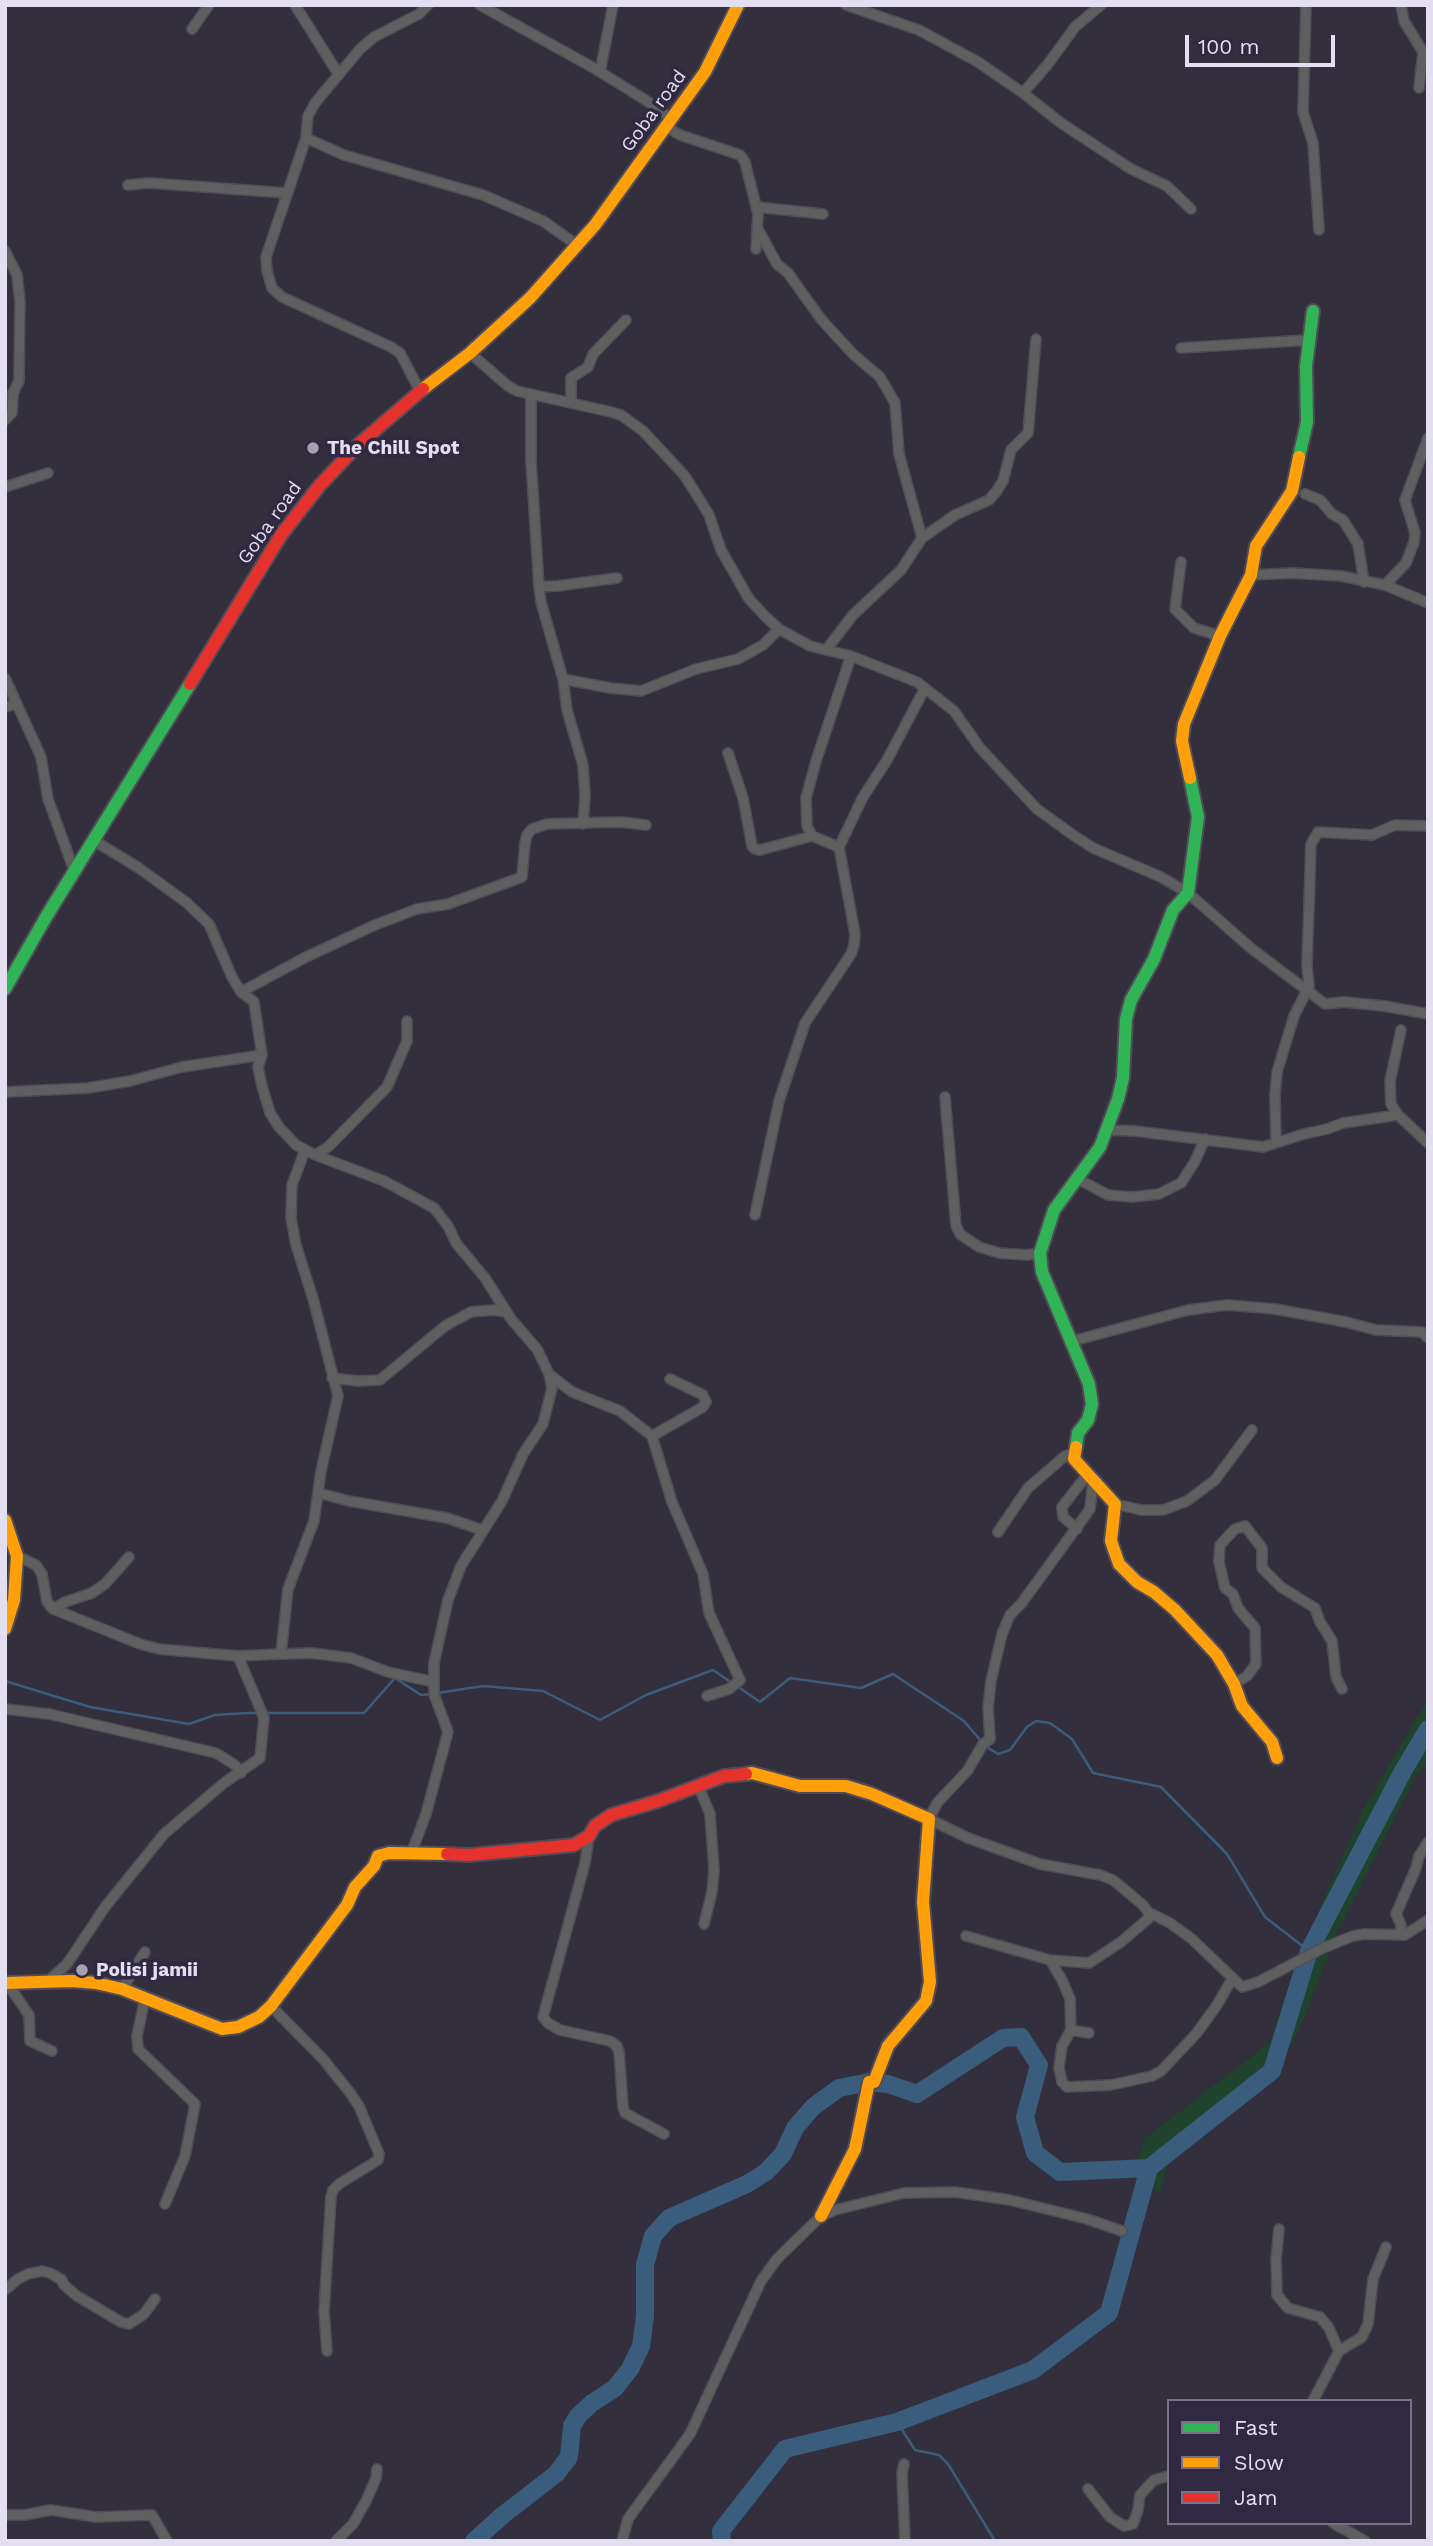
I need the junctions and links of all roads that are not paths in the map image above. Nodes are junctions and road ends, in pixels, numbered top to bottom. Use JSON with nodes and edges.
{"nodes":[{"id":1,"x":209,"y":5,"type":"edge"},
{"id":2,"x":295,"y":5,"type":"edge"},
{"id":3,"x":428,"y":5,"type":"edge"},
{"id":4,"x":480,"y":5,"type":"edge"},
{"id":5,"x":614,"y":5,"type":"edge"},
{"id":6,"x":738,"y":5,"type":"edge"},
{"id":7,"x":846,"y":5,"type":"edge"},
{"id":8,"x":1101,"y":5,"type":"edge"},
{"id":9,"x":1306,"y":5,"type":"edge"},
{"id":10,"x":1401,"y":5,"type":"edge"},
{"id":11,"x":192,"y":29,"type":"dead end"},
{"id":12,"x":1425,"y":52,"type":"edge"},
{"id":13,"x":600,"y":72,"type":"junction"},
{"id":14,"x":339,"y":75,"type":"junction"},
{"id":15,"x":1419,"y":88,"type":"dead end"},
{"id":16,"x":1023,"y":93,"type":"junction"},
{"id":17,"x":670,"y":123,"type":"junction"},
{"id":18,"x":306,"y":138,"type":"junction"},
{"id":19,"x":128,"y":185,"type":"dead end"},
{"id":20,"x":287,"y":193,"type":"junction"},
{"id":21,"x":757,"y":207,"type":"junction"},
{"id":22,"x":1191,"y":209,"type":"dead end"},
{"id":23,"x":823,"y":214,"type":"dead end"},
{"id":24,"x":757,"y":228,"type":"junction"},
{"id":25,"x":1319,"y":230,"type":"dead end"},
{"id":26,"x":577,"y":245,"type":"junction"},
{"id":27,"x":756,"y":249,"type":"dead end"},
{"id":28,"x":5,"y":251,"type":"edge"},
{"id":29,"x":1313,"y":311,"type":"dead end"},
{"id":30,"x":626,"y":320,"type":"dead end"},
{"id":31,"x":1036,"y":339,"type":"dead end"},
{"id":32,"x":1308,"y":340,"type":"junction"},
{"id":33,"x":1181,"y":348,"type":"dead end"},
{"id":34,"x":470,"y":353,"type":"junction"},
{"id":35,"x":9,"y":391,"type":"edge"},
{"id":36,"x":420,"y":391,"type":"junction"},
{"id":37,"x":531,"y":395,"type":"junction"},
{"id":38,"x":571,"y":402,"type":"junction"},
{"id":39,"x":5,"y":420,"type":"edge"},
{"id":40,"x":1428,"y":438,"type":"edge"},
{"id":41,"x":48,"y":473,"type":"dead end"},
{"id":42,"x":5,"y":486,"type":"edge"},
{"id":43,"x":1305,"y":494,"type":"dead end"},
{"id":44,"x":922,"y":538,"type":"junction"},
{"id":45,"x":1181,"y":562,"type":"dead end"},
{"id":46,"x":1251,"y":575,"type":"junction"},
{"id":47,"x":617,"y":578,"type":"dead end"},
{"id":48,"x":1364,"y":582,"type":"junction"},
{"id":49,"x":1385,"y":585,"type":"junction"},
{"id":50,"x":539,"y":587,"type":"junction"},
{"id":51,"x":1428,"y":603,"type":"edge"},
{"id":52,"x":779,"y":629,"type":"junction"},
{"id":53,"x":1220,"y":636,"type":"junction"},
{"id":54,"x":827,"y":650,"type":"junction"},
{"id":55,"x":851,"y":656,"type":"junction"},
{"id":56,"x":5,"y":678,"type":"edge"},
{"id":57,"x":563,"y":679,"type":"junction"},
{"id":58,"x":925,"y":688,"type":"junction"},
{"id":59,"x":17,"y":704,"type":"junction"},
{"id":60,"x":5,"y":707,"type":"edge"},
{"id":61,"x":728,"y":753,"type":"dead end"},
{"id":62,"x":583,"y":824,"type":"junction"},
{"id":63,"x":646,"y":825,"type":"dead end"},
{"id":64,"x":1428,"y":826,"type":"edge"},
{"id":65,"x":812,"y":836,"type":"junction"},
{"id":66,"x":93,"y":840,"type":"junction"},
{"id":67,"x":839,"y":847,"type":"junction"},
{"id":68,"x":74,"y":870,"type":"junction"},
{"id":69,"x":1188,"y":893,"type":"junction"},
{"id":70,"x":5,"y":989,"type":"edge"},
{"id":71,"x":1307,"y":990,"type":"junction"},
{"id":72,"x":241,"y":992,"type":"junction"},
{"id":73,"x":1428,"y":1014,"type":"edge"},
{"id":74,"x":407,"y":1021,"type":"dead end"},
{"id":75,"x":1401,"y":1030,"type":"dead end"},
{"id":76,"x":262,"y":1055,"type":"junction"},
{"id":77,"x":5,"y":1092,"type":"edge"},
{"id":78,"x":945,"y":1097,"type":"dead end"},
{"id":79,"x":1398,"y":1115,"type":"junction"},
{"id":80,"x":1106,"y":1130,"type":"junction"},
{"id":81,"x":1205,"y":1139,"type":"junction"},
{"id":82,"x":1276,"y":1142,"type":"junction"},
{"id":83,"x":1428,"y":1143,"type":"edge"},
{"id":84,"x":305,"y":1150,"type":"junction"},
{"id":85,"x":315,"y":1155,"type":"junction"},
{"id":86,"x":1078,"y":1179,"type":"junction"},
{"id":87,"x":755,"y":1215,"type":"dead end"},
{"id":88,"x":1040,"y":1253,"type":"junction"},
{"id":89,"x":507,"y":1312,"type":"junction"},
{"id":90,"x":1428,"y":1338,"type":"edge"},
{"id":91,"x":1069,"y":1342,"type":"junction"},
{"id":92,"x":549,"y":1374,"type":"junction"},
{"id":93,"x":332,"y":1378,"type":"junction"},
{"id":94,"x":670,"y":1379,"type":"dead end"},
{"id":95,"x":1252,"y":1430,"type":"dead end"},
{"id":96,"x":652,"y":1436,"type":"junction"},
{"id":97,"x":1083,"y":1469,"type":"junction"},
{"id":98,"x":319,"y":1493,"type":"junction"},
{"id":99,"x":1115,"y":1504,"type":"junction"},
{"id":100,"x":5,"y":1520,"type":"edge"},
{"id":101,"x":1077,"y":1529,"type":"junction"},
{"id":102,"x":482,"y":1530,"type":"junction"},
{"id":103,"x":998,"y":1532,"type":"dead end"},
{"id":104,"x":17,"y":1556,"type":"junction"},
{"id":105,"x":129,"y":1557,"type":"dead end"},
{"id":106,"x":53,"y":1609,"type":"junction"},
{"id":107,"x":5,"y":1629,"type":"edge"},
{"id":108,"x":281,"y":1654,"type":"junction"},
{"id":109,"x":238,"y":1656,"type":"junction"},
{"id":110,"x":434,"y":1682,"type":"junction"},
{"id":111,"x":1234,"y":1685,"type":"junction"},
{"id":112,"x":1342,"y":1689,"type":"dead end"},
{"id":113,"x":707,"y":1696,"type":"dead end"},
{"id":114,"x":5,"y":1709,"type":"edge"},
{"id":115,"x":1278,"y":1758,"type":"dead end"},
{"id":116,"x":241,"y":1773,"type":"junction"},
{"id":117,"x":698,"y":1785,"type":"junction"},
{"id":118,"x":929,"y":1819,"type":"junction"},
{"id":119,"x":589,"y":1836,"type":"junction"},
{"id":120,"x":1428,"y":1842,"type":"edge"},
{"id":121,"x":411,"y":1854,"type":"junction"},
{"id":122,"x":1148,"y":1912,"type":"junction"},
{"id":123,"x":1428,"y":1920,"type":"edge"},
{"id":124,"x":704,"y":1924,"type":"dead end"},
{"id":125,"x":1400,"y":1935,"type":"junction"},
{"id":126,"x":966,"y":1936,"type":"dead end"},
{"id":127,"x":145,"y":1952,"type":"dead end"},
{"id":128,"x":1050,"y":1960,"type":"junction"},
{"id":129,"x":1232,"y":1979,"type":"junction"},
{"id":130,"x":47,"y":1982,"type":"junction"},
{"id":131,"x":6,"y":1983,"type":"edge"},
{"id":132,"x":122,"y":1989,"type":"junction"},
{"id":133,"x":145,"y":1998,"type":"junction"},
{"id":134,"x":271,"y":2006,"type":"junction"},
{"id":135,"x":1071,"y":2030,"type":"junction"},
{"id":136,"x":1089,"y":2034,"type":"dead end"},
{"id":137,"x":52,"y":2051,"type":"dead end"},
{"id":138,"x":664,"y":2134,"type":"dead end"},
{"id":139,"x":165,"y":2204,"type":"dead end"},
{"id":140,"x":821,"y":2216,"type":"junction"},
{"id":141,"x":1279,"y":2229,"type":"dead end"},
{"id":142,"x":1122,"y":2231,"type":"dead end"},
{"id":143,"x":1386,"y":2247,"type":"dead end"},
{"id":144,"x":5,"y":2290,"type":"edge"},
{"id":145,"x":155,"y":2299,"type":"dead end"},
{"id":146,"x":327,"y":2351,"type":"dead end"},
{"id":147,"x":1339,"y":2351,"type":"junction"},
{"id":148,"x":1313,"y":2399,"type":"edge"},
{"id":149,"x":904,"y":2464,"type":"dead end"},
{"id":150,"x":377,"y":2469,"type":"dead end"},
{"id":151,"x":1167,"y":2477,"type":"edge"},
{"id":152,"x":1088,"y":2489,"type":"dead end"},
{"id":153,"x":5,"y":2515,"type":"edge"},
{"id":154,"x":1336,"y":2525,"type":"edge"},
{"id":155,"x":167,"y":2541,"type":"edge"},
{"id":156,"x":336,"y":2541,"type":"edge"},
{"id":157,"x":622,"y":2541,"type":"edge"},
{"id":158,"x":905,"y":2541,"type":"edge"},
{"id":159,"x":1364,"y":2541,"type":"edge"}],
"edges":[{"from":1,"to":11,"type":"street"},
{"from":2,"to":14,"type":"street"},
{"from":3,"to":14,"type":"street"},
{"from":4,"to":13,"type":"street"},
{"from":5,"to":13,"type":"street"},
{"from":6,"to":17,"type":"street","name":"Goba road"},
{"from":7,"to":16,"type":"street"},
{"from":8,"to":16,"type":"street"},
{"from":9,"to":25,"type":"street"},
{"from":10,"to":12,"type":"street"},
{"from":12,"to":15,"type":"street"},
{"from":13,"to":17,"type":"street"},
{"from":14,"to":18,"type":"street"},
{"from":16,"to":22,"type":"street"},
{"from":17,"to":21,"type":"street"},
{"from":17,"to":26,"type":"street","name":"Goba road"},
{"from":18,"to":20,"type":"street"},
{"from":18,"to":26,"type":"street"},
{"from":19,"to":20,"type":"street"},
{"from":20,"to":36,"type":"street"},
{"from":21,"to":23,"type":"street"},
{"from":21,"to":24,"type":"street"},
{"from":24,"to":27,"type":"street"},
{"from":24,"to":44,"type":"street"},
{"from":26,"to":34,"type":"street","name":"Goba road"},
{"from":28,"to":35,"type":"street"},
{"from":29,"to":32,"type":"street"},
{"from":30,"to":38,"type":"street"},
{"from":31,"to":44,"type":"street"},
{"from":32,"to":33,"type":"street"},
{"from":32,"to":46,"type":"street"},
{"from":34,"to":36,"type":"street","name":"Goba road"},
{"from":34,"to":37,"type":"street"},
{"from":35,"to":39,"type":"street"},
{"from":36,"to":66,"type":"street","name":"Goba road"},
{"from":37,"to":38,"type":"street"},
{"from":37,"to":50,"type":"street"},
{"from":38,"to":52,"type":"street"},
{"from":40,"to":49,"type":"street"},
{"from":41,"to":42,"type":"street"},
{"from":43,"to":48,"type":"street"},
{"from":44,"to":54,"type":"street"},
{"from":45,"to":53,"type":"street"},
{"from":46,"to":48,"type":"street"},
{"from":46,"to":53,"type":"street"},
{"from":47,"to":50,"type":"street"},
{"from":48,"to":49,"type":"street"},
{"from":49,"to":51,"type":"street"},
{"from":50,"to":57,"type":"street"},
{"from":52,"to":54,"type":"street"},
{"from":52,"to":57,"type":"street"},
{"from":53,"to":69,"type":"street"},
{"from":54,"to":55,"type":"street"},
{"from":55,"to":58,"type":"street"},
{"from":55,"to":65,"type":"street"},
{"from":56,"to":59,"type":"street"},
{"from":57,"to":62,"type":"street"},
{"from":58,"to":67,"type":"street"},
{"from":58,"to":69,"type":"street"},
{"from":59,"to":60,"type":"street"},
{"from":59,"to":68,"type":"street"},
{"from":61,"to":65,"type":"street"},
{"from":62,"to":63,"type":"street"},
{"from":62,"to":72,"type":"street"},
{"from":64,"to":71,"type":"street"},
{"from":65,"to":67,"type":"street"},
{"from":66,"to":68,"type":"street","name":"Goba road"},
{"from":66,"to":72,"type":"street"},
{"from":67,"to":87,"type":"street"},
{"from":68,"to":70,"type":"street","name":"Goba road"},
{"from":69,"to":71,"type":"street"},
{"from":69,"to":80,"type":"street"},
{"from":71,"to":73,"type":"street"},
{"from":71,"to":82,"type":"street"},
{"from":72,"to":76,"type":"street"},
{"from":74,"to":85,"type":"street"},
{"from":75,"to":79,"type":"street"},
{"from":76,"to":77,"type":"street"},
{"from":76,"to":84,"type":"street"},
{"from":78,"to":88,"type":"street"},
{"from":79,"to":82,"type":"street"},
{"from":79,"to":83,"type":"street"},
{"from":80,"to":81,"type":"street"},
{"from":80,"to":86,"type":"street"},
{"from":81,"to":82,"type":"street"},
{"from":81,"to":86,"type":"street"},
{"from":84,"to":85,"type":"street"},
{"from":84,"to":93,"type":"street"},
{"from":85,"to":89,"type":"street"},
{"from":86,"to":88,"type":"street"},
{"from":88,"to":91,"type":"street"},
{"from":89,"to":92,"type":"street"},
{"from":89,"to":93,"type":"street"},
{"from":90,"to":91,"type":"street"},
{"from":91,"to":97,"type":"street"},
{"from":92,"to":96,"type":"street"},
{"from":92,"to":102,"type":"street"},
{"from":93,"to":98,"type":"street"},
{"from":94,"to":96,"type":"street"},
{"from":95,"to":99,"type":"street"},
{"from":96,"to":113,"type":"street"},
{"from":97,"to":99,"type":"street"},
{"from":97,"to":101,"type":"street"},
{"from":97,"to":101,"type":"street"},
{"from":97,"to":103,"type":"street"},
{"from":98,"to":102,"type":"street"},
{"from":98,"to":108,"type":"street"},
{"from":99,"to":111,"type":"street"},
{"from":100,"to":104,"type":"street"},
{"from":101,"to":118,"type":"street"},
{"from":102,"to":110,"type":"street"},
{"from":104,"to":106,"type":"street"},
{"from":104,"to":107,"type":"street"},
{"from":105,"to":106,"type":"street"},
{"from":106,"to":109,"type":"street"},
{"from":108,"to":109,"type":"street"},
{"from":108,"to":110,"type":"street"},
{"from":109,"to":116,"type":"street"},
{"from":110,"to":121,"type":"street"},
{"from":111,"to":112,"type":"street"},
{"from":111,"to":115,"type":"street"},
{"from":114,"to":116,"type":"street"},
{"from":116,"to":130,"type":"street"},
{"from":117,"to":118,"type":"street"},
{"from":117,"to":119,"type":"street"},
{"from":117,"to":124,"type":"street"},
{"from":118,"to":122,"type":"street"},
{"from":118,"to":140,"type":"street"},
{"from":119,"to":121,"type":"street"},
{"from":119,"to":138,"type":"street"},
{"from":120,"to":125,"type":"street"},
{"from":121,"to":134,"type":"street"},
{"from":122,"to":128,"type":"street"},
{"from":122,"to":129,"type":"street"},
{"from":123,"to":125,"type":"street"},
{"from":125,"to":129,"type":"street"},
{"from":126,"to":128,"type":"street"},
{"from":127,"to":132,"type":"street"},
{"from":128,"to":135,"type":"street"},
{"from":129,"to":135,"type":"street"},
{"from":130,"to":131,"type":"street"},
{"from":130,"to":132,"type":"street"},
{"from":131,"to":137,"type":"street"},
{"from":132,"to":133,"type":"street"},
{"from":133,"to":134,"type":"street"},
{"from":133,"to":139,"type":"street"},
{"from":134,"to":146,"type":"street"},
{"from":135,"to":136,"type":"street"},
{"from":140,"to":142,"type":"street"},
{"from":140,"to":157,"type":"street"},
{"from":141,"to":147,"type":"street"},
{"from":143,"to":147,"type":"street"},
{"from":144,"to":145,"type":"street"},
{"from":147,"to":148,"type":"street"},
{"from":149,"to":158,"type":"street"},
{"from":150,"to":156,"type":"street"},
{"from":151,"to":152,"type":"street"},
{"from":153,"to":155,"type":"street"},
{"from":154,"to":159,"type":"street"}]}
